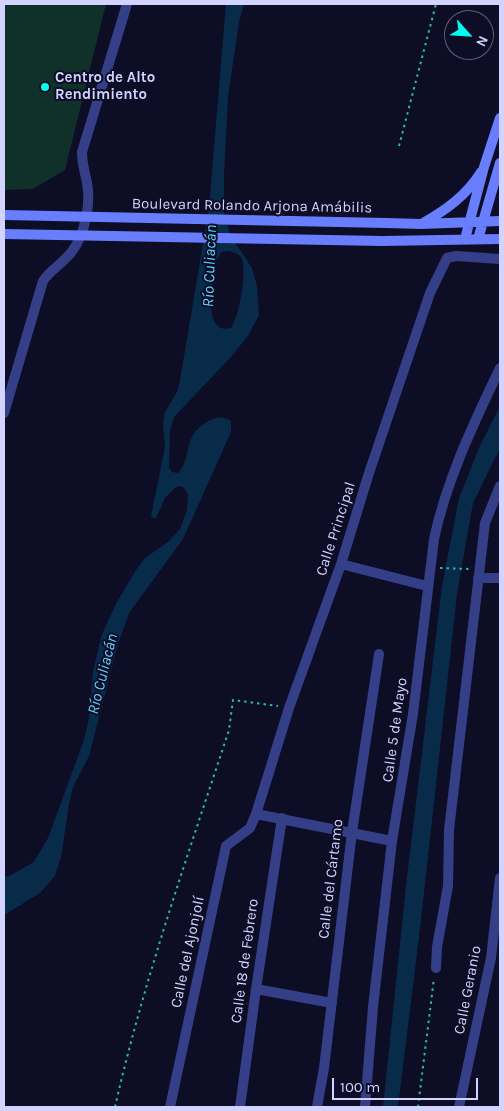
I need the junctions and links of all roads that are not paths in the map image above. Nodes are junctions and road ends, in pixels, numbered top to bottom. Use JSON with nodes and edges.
{"nodes":[{"id":1,"x":127,"y":4,"type":"edge"},
{"id":2,"x":500,"y":118,"type":"edge"},
{"id":3,"x":496,"y":148,"type":"edge"},
{"id":4,"x":500,"y":163,"type":"edge"},
{"id":5,"x":484,"y":167,"type":"junction"},
{"id":6,"x":5,"y":215,"type":"edge"},
{"id":7,"x":470,"y":221,"type":"junction"},
{"id":8,"x":482,"y":221,"type":"junction"},
{"id":9,"x":500,"y":221,"type":"edge"},
{"id":10,"x":420,"y":224,"type":"junction"},
{"id":11,"x":4,"y":234,"type":"edge"},
{"id":12,"x":465,"y":239,"type":"junction"},
{"id":13,"x":478,"y":239,"type":"junction"},
{"id":14,"x":500,"y":240,"type":"edge"},
{"id":15,"x":500,"y":259,"type":"edge"},
{"id":16,"x":500,"y":368,"type":"edge"},
{"id":17,"x":4,"y":413,"type":"edge"},
{"id":18,"x":500,"y":486,"type":"edge"},
{"id":19,"x":341,"y":564,"type":"junction"},
{"id":20,"x":478,"y":578,"type":"junction"},
{"id":21,"x":500,"y":578,"type":"edge"},
{"id":22,"x":427,"y":586,"type":"junction"},
{"id":23,"x":379,"y":654,"type":"dead end"},
{"id":24,"x":256,"y":814,"type":"junction"},
{"id":25,"x":282,"y":818,"type":"junction"},
{"id":26,"x":352,"y":832,"type":"junction"},
{"id":27,"x":392,"y":841,"type":"junction"},
{"id":28,"x":500,"y":878,"type":"edge"},
{"id":29,"x":496,"y":959,"type":"edge"},
{"id":30,"x":436,"y":968,"type":"road end"},
{"id":31,"x":256,"y":989,"type":"junction"},
{"id":32,"x":332,"y":1003,"type":"junction"},
{"id":33,"x":170,"y":1107,"type":"edge"},
{"id":34,"x":240,"y":1107,"type":"edge"},
{"id":35,"x":317,"y":1107,"type":"edge"},
{"id":36,"x":365,"y":1107,"type":"edge"},
{"id":37,"x":459,"y":1107,"type":"edge"}],
"edges":[{"from":1,"to":17,"type":"street"},
{"from":2,"to":3,"type":"main road"},
{"from":3,"to":5,"type":"main road"},
{"from":4,"to":8,"type":"main road"},
{"from":5,"to":7,"type":"main road"},
{"from":5,"to":10,"type":"main road"},
{"from":6,"to":10,"type":"main road","name":"Boulevard Rolando Arjona Amábilis","bridge":true},
{"from":7,"to":8,"type":"main road","name":"Boulevard Rolando Arjona Amábilis"},
{"from":7,"to":10,"type":"main road","name":"Boulevard Rolando Arjona Amábilis"},
{"from":7,"to":12,"type":"main road"},
{"from":8,"to":9,"type":"main road","name":"Boulevard Rolando Arjona Amábilis"},
{"from":8,"to":13,"type":"main road"},
{"from":11,"to":12,"type":"main road","bridge":true},
{"from":12,"to":13,"type":"main road"},
{"from":13,"to":14,"type":"main road"},
{"from":15,"to":19,"type":"street","name":"Calle Principal"},
{"from":16,"to":22,"type":"street","name":"Calle 5 de Mayo"},
{"from":18,"to":20,"type":"street"},
{"from":19,"to":22,"type":"street"},
{"from":19,"to":24,"type":"street","name":"Calle Principal"},
{"from":20,"to":21,"type":"street"},
{"from":20,"to":30,"type":"street"},
{"from":22,"to":27,"type":"street","name":"Calle 5 de Mayo"},
{"from":23,"to":26,"type":"street","name":"Calle del Cártamo"},
{"from":24,"to":25,"type":"street"},
{"from":24,"to":33,"type":"street","name":"Calle del Ajonjolí"},
{"from":25,"to":26,"type":"street"},
{"from":25,"to":31,"type":"street","name":"Calle 18 de Febrero"},
{"from":26,"to":27,"type":"street"},
{"from":26,"to":32,"type":"street","name":"Calle del Cártamo"},
{"from":27,"to":36,"type":"street","name":"Calle 5 de Mayo"},
{"from":28,"to":29,"type":"street","name":"Calle Geranio"},
{"from":29,"to":37,"type":"street","name":"Calle Geranio"},
{"from":31,"to":32,"type":"street"},
{"from":31,"to":34,"type":"street","name":"Calle 18 de Febrero"},
{"from":32,"to":35,"type":"street","name":"Calle del Cártamo"}]}
